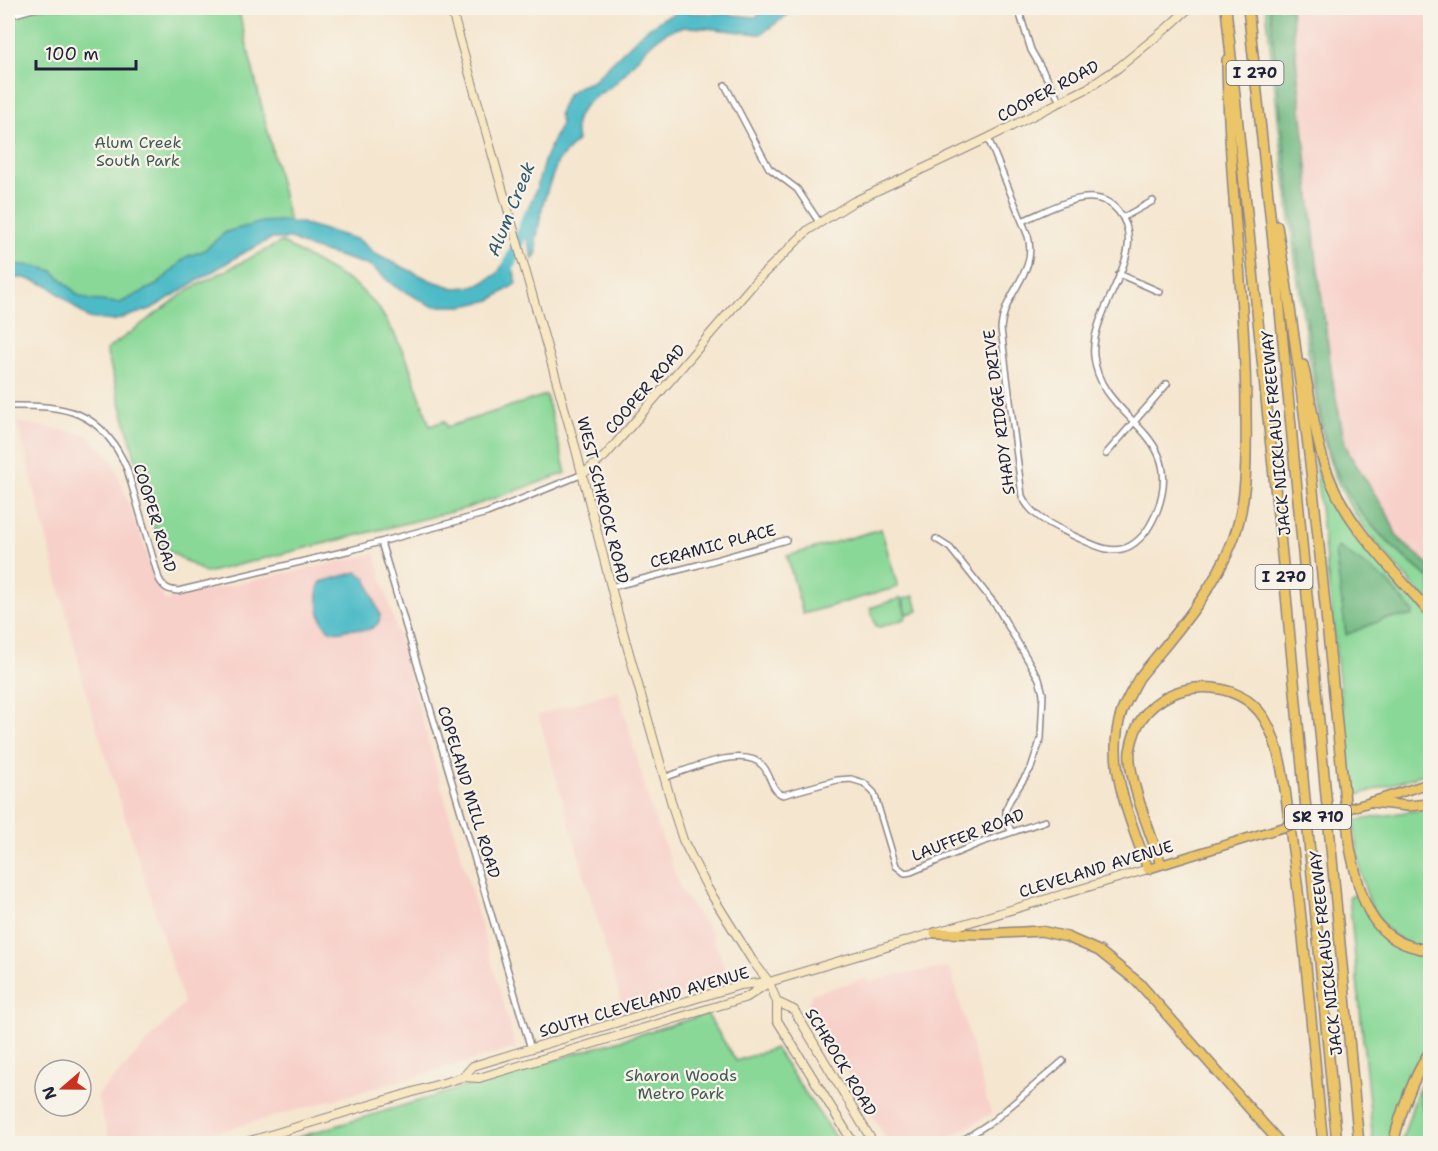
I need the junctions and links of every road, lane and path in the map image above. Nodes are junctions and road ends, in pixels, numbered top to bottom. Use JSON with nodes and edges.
{"nodes":[{"id":1,"x":36,"y":8,"type":"edge"},
{"id":2,"x":451,"y":8,"type":"edge"},
{"id":3,"x":1018,"y":8,"type":"edge"},
{"id":4,"x":1189,"y":8,"type":"edge"},
{"id":5,"x":1248,"y":8,"type":"edge"},
{"id":6,"x":1226,"y":9,"type":"edge"},
{"id":7,"x":8,"y":16,"type":"edge"},
{"id":8,"x":725,"y":85,"type":"dead end"},
{"id":9,"x":1060,"y":103,"type":"junction"},
{"id":10,"x":988,"y":138,"type":"junction"},
{"id":11,"x":1262,"y":138,"type":"junction"},
{"id":12,"x":1153,"y":201,"type":"dead end"},
{"id":13,"x":1124,"y":217,"type":"junction"},
{"id":14,"x":1022,"y":221,"type":"junction"},
{"id":15,"x":819,"y":222,"type":"junction"},
{"id":16,"x":1119,"y":274,"type":"junction"},
{"id":17,"x":1160,"y":292,"type":"dead end"},
{"id":18,"x":1292,"y":318,"type":"junction"},
{"id":19,"x":1167,"y":384,"type":"dead end"},
{"id":20,"x":8,"y":406,"type":"edge"},
{"id":21,"x":1135,"y":421,"type":"junction"},
{"id":22,"x":1106,"y":454,"type":"dead end"},
{"id":23,"x":583,"y":474,"type":"junction"},
{"id":24,"x":936,"y":539,"type":"dead end"},
{"id":25,"x":786,"y":540,"type":"dead end"},
{"id":26,"x":381,"y":542,"type":"junction"},
{"id":27,"x":611,"y":587,"type":"junction"},
{"id":28,"x":1431,"y":613,"type":"edge"},
{"id":29,"x":664,"y":778,"type":"junction"},
{"id":30,"x":1431,"y":783,"type":"edge"},
{"id":31,"x":1371,"y":802,"type":"junction"},
{"id":32,"x":1431,"y":804,"type":"edge"},
{"id":33,"x":1045,"y":821,"type":"dead end"},
{"id":34,"x":1011,"y":831,"type":"junction"},
{"id":35,"x":1161,"y":864,"type":"junction"},
{"id":36,"x":1148,"y":868,"type":"junction"},
{"id":37,"x":935,"y":933,"type":"junction"},
{"id":38,"x":1431,"y":950,"type":"edge"},
{"id":39,"x":769,"y":982,"type":"junction"},
{"id":40,"x":777,"y":1002,"type":"junction"},
{"id":41,"x":531,"y":1049,"type":"junction"},
{"id":42,"x":1431,"y":1051,"type":"edge"},
{"id":43,"x":1062,"y":1061,"type":"dead end"},
{"id":44,"x":463,"y":1077,"type":"junction"},
{"id":45,"x":240,"y":1143,"type":"edge"},
{"id":46,"x":854,"y":1143,"type":"edge"},
{"id":47,"x":874,"y":1143,"type":"edge"},
{"id":48,"x":957,"y":1143,"type":"edge"},
{"id":49,"x":1281,"y":1143,"type":"edge"},
{"id":50,"x":1323,"y":1143,"type":"edge"},
{"id":51,"x":1337,"y":1143,"type":"edge"},
{"id":52,"x":1359,"y":1143,"type":"edge"},
{"id":53,"x":1393,"y":1143,"type":"edge"}],
"edges":[{"from":1,"to":7,"type":"street"},
{"from":2,"to":23,"type":"main road","name":"WEST SCHROCK ROAD"},
{"from":3,"to":9,"type":"street"},
{"from":4,"to":9,"type":"main road","name":"COOPER ROAD"},
{"from":5,"to":11,"type":"highway","name":"JACK NICKLAUS FREEWAY","number":"I 270"},
{"from":6,"to":36,"type":"highway"},
{"from":6,"to":51,"type":"highway","name":"JACK NICKLAUS FREEWAY","number":"I 270"},
{"from":8,"to":15,"type":"street"},
{"from":9,"to":10,"type":"main road","name":"COOPER ROAD"},
{"from":10,"to":14,"type":"street","name":"SHADY RIDGE DRIVE"},
{"from":10,"to":15,"type":"main road","name":"COOPER ROAD"},
{"from":11,"to":18,"type":"highway"},
{"from":11,"to":52,"type":"highway","name":"JACK NICKLAUS FREEWAY","number":"I 270"},
{"from":12,"to":13,"type":"street"},
{"from":13,"to":14,"type":"street"},
{"from":13,"to":16,"type":"street"},
{"from":14,"to":21,"type":"street","name":"SHADY RIDGE DRIVE"},
{"from":15,"to":23,"type":"main road","name":"COOPER ROAD"},
{"from":16,"to":17,"type":"street"},
{"from":16,"to":21,"type":"street"},
{"from":18,"to":28,"type":"highway"},
{"from":18,"to":38,"type":"highway"},
{"from":19,"to":21,"type":"street"},
{"from":20,"to":26,"type":"street","name":"COOPER ROAD"},
{"from":21,"to":22,"type":"street"},
{"from":23,"to":26,"type":"street","name":"COOPER ROAD"},
{"from":23,"to":27,"type":"main road","name":"WEST SCHROCK ROAD"},
{"from":24,"to":34,"type":"street"},
{"from":25,"to":27,"type":"street","name":"CERAMIC PLACE"},
{"from":26,"to":41,"type":"street","name":"COPELAND MILL ROAD"},
{"from":27,"to":29,"type":"main road","name":"WEST SCHROCK ROAD"},
{"from":29,"to":34,"type":"street","name":"LAUFFER ROAD"},
{"from":29,"to":39,"type":"main road","name":"WEST SCHROCK ROAD"},
{"from":30,"to":31,"type":"main road","name":"CLEVELAND AVENUE","number":"SR 710"},
{"from":31,"to":32,"type":"highway"},
{"from":31,"to":35,"type":"main road","name":"CLEVELAND AVENUE","number":"SR 710","bridge":true},
{"from":33,"to":34,"type":"street","name":"LAUFFER ROAD"},
{"from":35,"to":36,"type":"main road","name":"CLEVELAND AVENUE","number":"SR 710"},
{"from":35,"to":50,"type":"highway"},
{"from":36,"to":37,"type":"main road","name":"CLEVELAND AVENUE","number":"SR 710"},
{"from":37,"to":39,"type":"main road","name":"CLEVELAND AVENUE","number":"SR 710"},
{"from":37,"to":49,"type":"highway"},
{"from":39,"to":40,"type":"main road","name":"SCHROCK ROAD"},
{"from":39,"to":41,"type":"main road","name":"SOUTH CLEVELAND AVENUE"},
{"from":39,"to":44,"type":"main road","name":"SOUTH CLEVELAND AVENUE"},
{"from":40,"to":46,"type":"main road","name":"SCHROCK ROAD"},
{"from":40,"to":47,"type":"main road","name":"SCHROCK ROAD"},
{"from":41,"to":44,"type":"main road","name":"SOUTH CLEVELAND AVENUE"},
{"from":42,"to":53,"type":"highway"},
{"from":43,"to":48,"type":"street"},
{"from":44,"to":45,"type":"main road","name":"SOUTH CLEVELAND AVENUE"}]}
